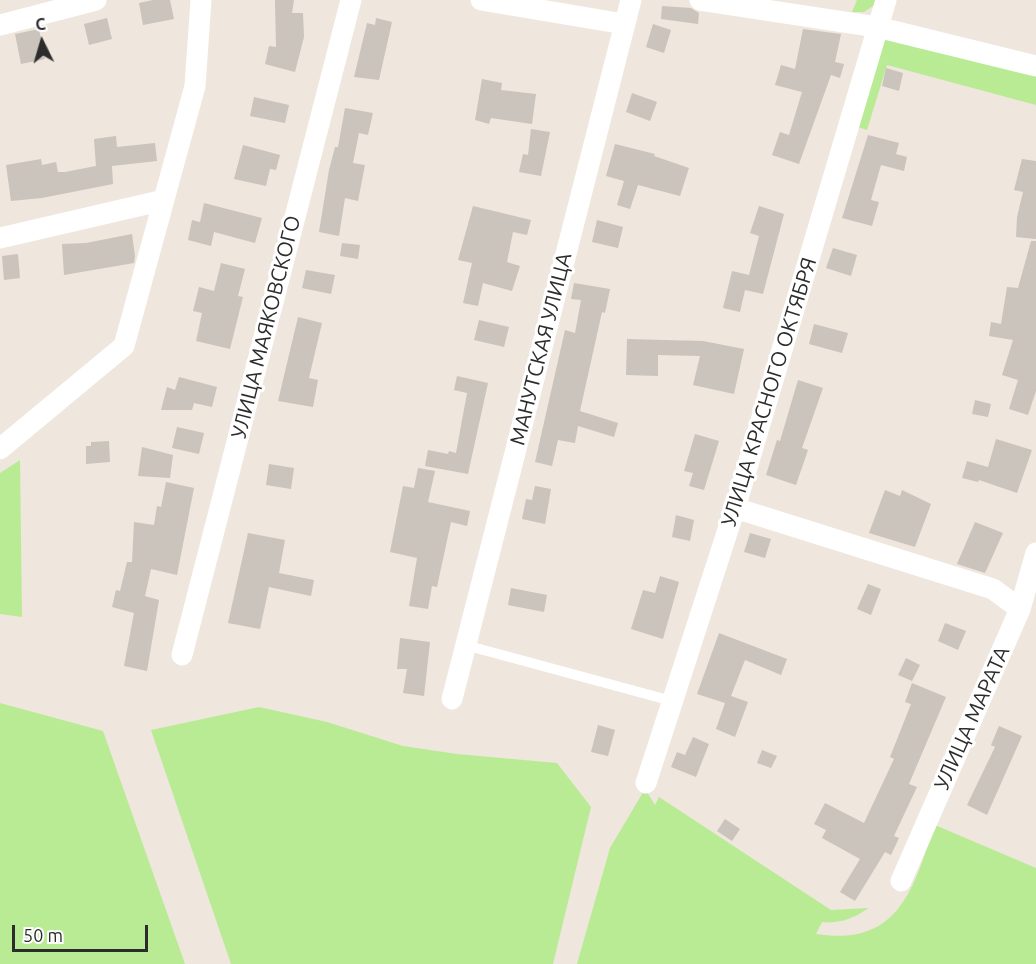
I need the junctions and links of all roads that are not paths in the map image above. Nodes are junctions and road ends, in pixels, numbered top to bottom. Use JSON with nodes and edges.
{"nodes":[{"id":1,"x":96,"y":0,"type":"edge"},
{"id":2,"x":201,"y":0,"type":"edge"},
{"id":3,"x":351,"y":0,"type":"edge"},
{"id":4,"x":481,"y":0,"type":"edge"},
{"id":5,"x":631,"y":0,"type":"edge"},
{"id":6,"x":700,"y":0,"type":"edge"},
{"id":7,"x":886,"y":0,"type":"edge"},
{"id":8,"x":624,"y":24,"type":"junction"},
{"id":9,"x":0,"y":25,"type":"edge"},
{"id":10,"x":877,"y":27,"type":"junction"},
{"id":11,"x":1036,"y":66,"type":"edge"},
{"id":12,"x":164,"y":200,"type":"junction"},
{"id":13,"x":0,"y":238,"type":"edge"},
{"id":14,"x":0,"y":448,"type":"edge"},
{"id":15,"x":735,"y":508,"type":"junction"},
{"id":16,"x":1036,"y":554,"type":"edge"},
{"id":17,"x":1020,"y":609,"type":"junction"},
{"id":18,"x":465,"y":645,"type":"junction"},
{"id":19,"x":182,"y":655,"type":"dead end"},
{"id":20,"x":452,"y":699,"type":"dead end"},
{"id":21,"x":672,"y":701,"type":"junction"},
{"id":22,"x":646,"y":783,"type":"dead end"},
{"id":23,"x":901,"y":881,"type":"dead end"}],
"edges":[{"from":1,"to":9,"type":"street"},
{"from":2,"to":12,"type":"street"},
{"from":3,"to":19,"type":"street","name":"УЛИЦА МАЯКОВСКОГО"},
{"from":4,"to":8,"type":"street"},
{"from":5,"to":8,"type":"street","name":"МАНУТСКАЯ УЛИЦА"},
{"from":6,"to":10,"type":"street"},
{"from":7,"to":10,"type":"street","name":"УЛИЦА КРАСНОГО ОКТЯБРЯ"},
{"from":8,"to":18,"type":"street","name":"МАНУТСКАЯ УЛИЦА"},
{"from":10,"to":11,"type":"street"},
{"from":10,"to":15,"type":"street","name":"УЛИЦА КРАСНОГО ОКТЯБРЯ"},
{"from":12,"to":13,"type":"street"},
{"from":12,"to":14,"type":"street"},
{"from":15,"to":17,"type":"street"},
{"from":15,"to":21,"type":"street","name":"УЛИЦА КРАСНОГО ОКТЯБРЯ"},
{"from":16,"to":17,"type":"street","name":"УЛИЦА МАРАТА"},
{"from":17,"to":23,"type":"street","name":"УЛИЦА МАРАТА"},
{"from":18,"to":20,"type":"street","name":"МАНУТСКАЯ УЛИЦА"},
{"from":18,"to":21,"type":"lane"},
{"from":21,"to":22,"type":"street","name":"УЛИЦА КРАСНОГО ОКТЯБРЯ"}]}
